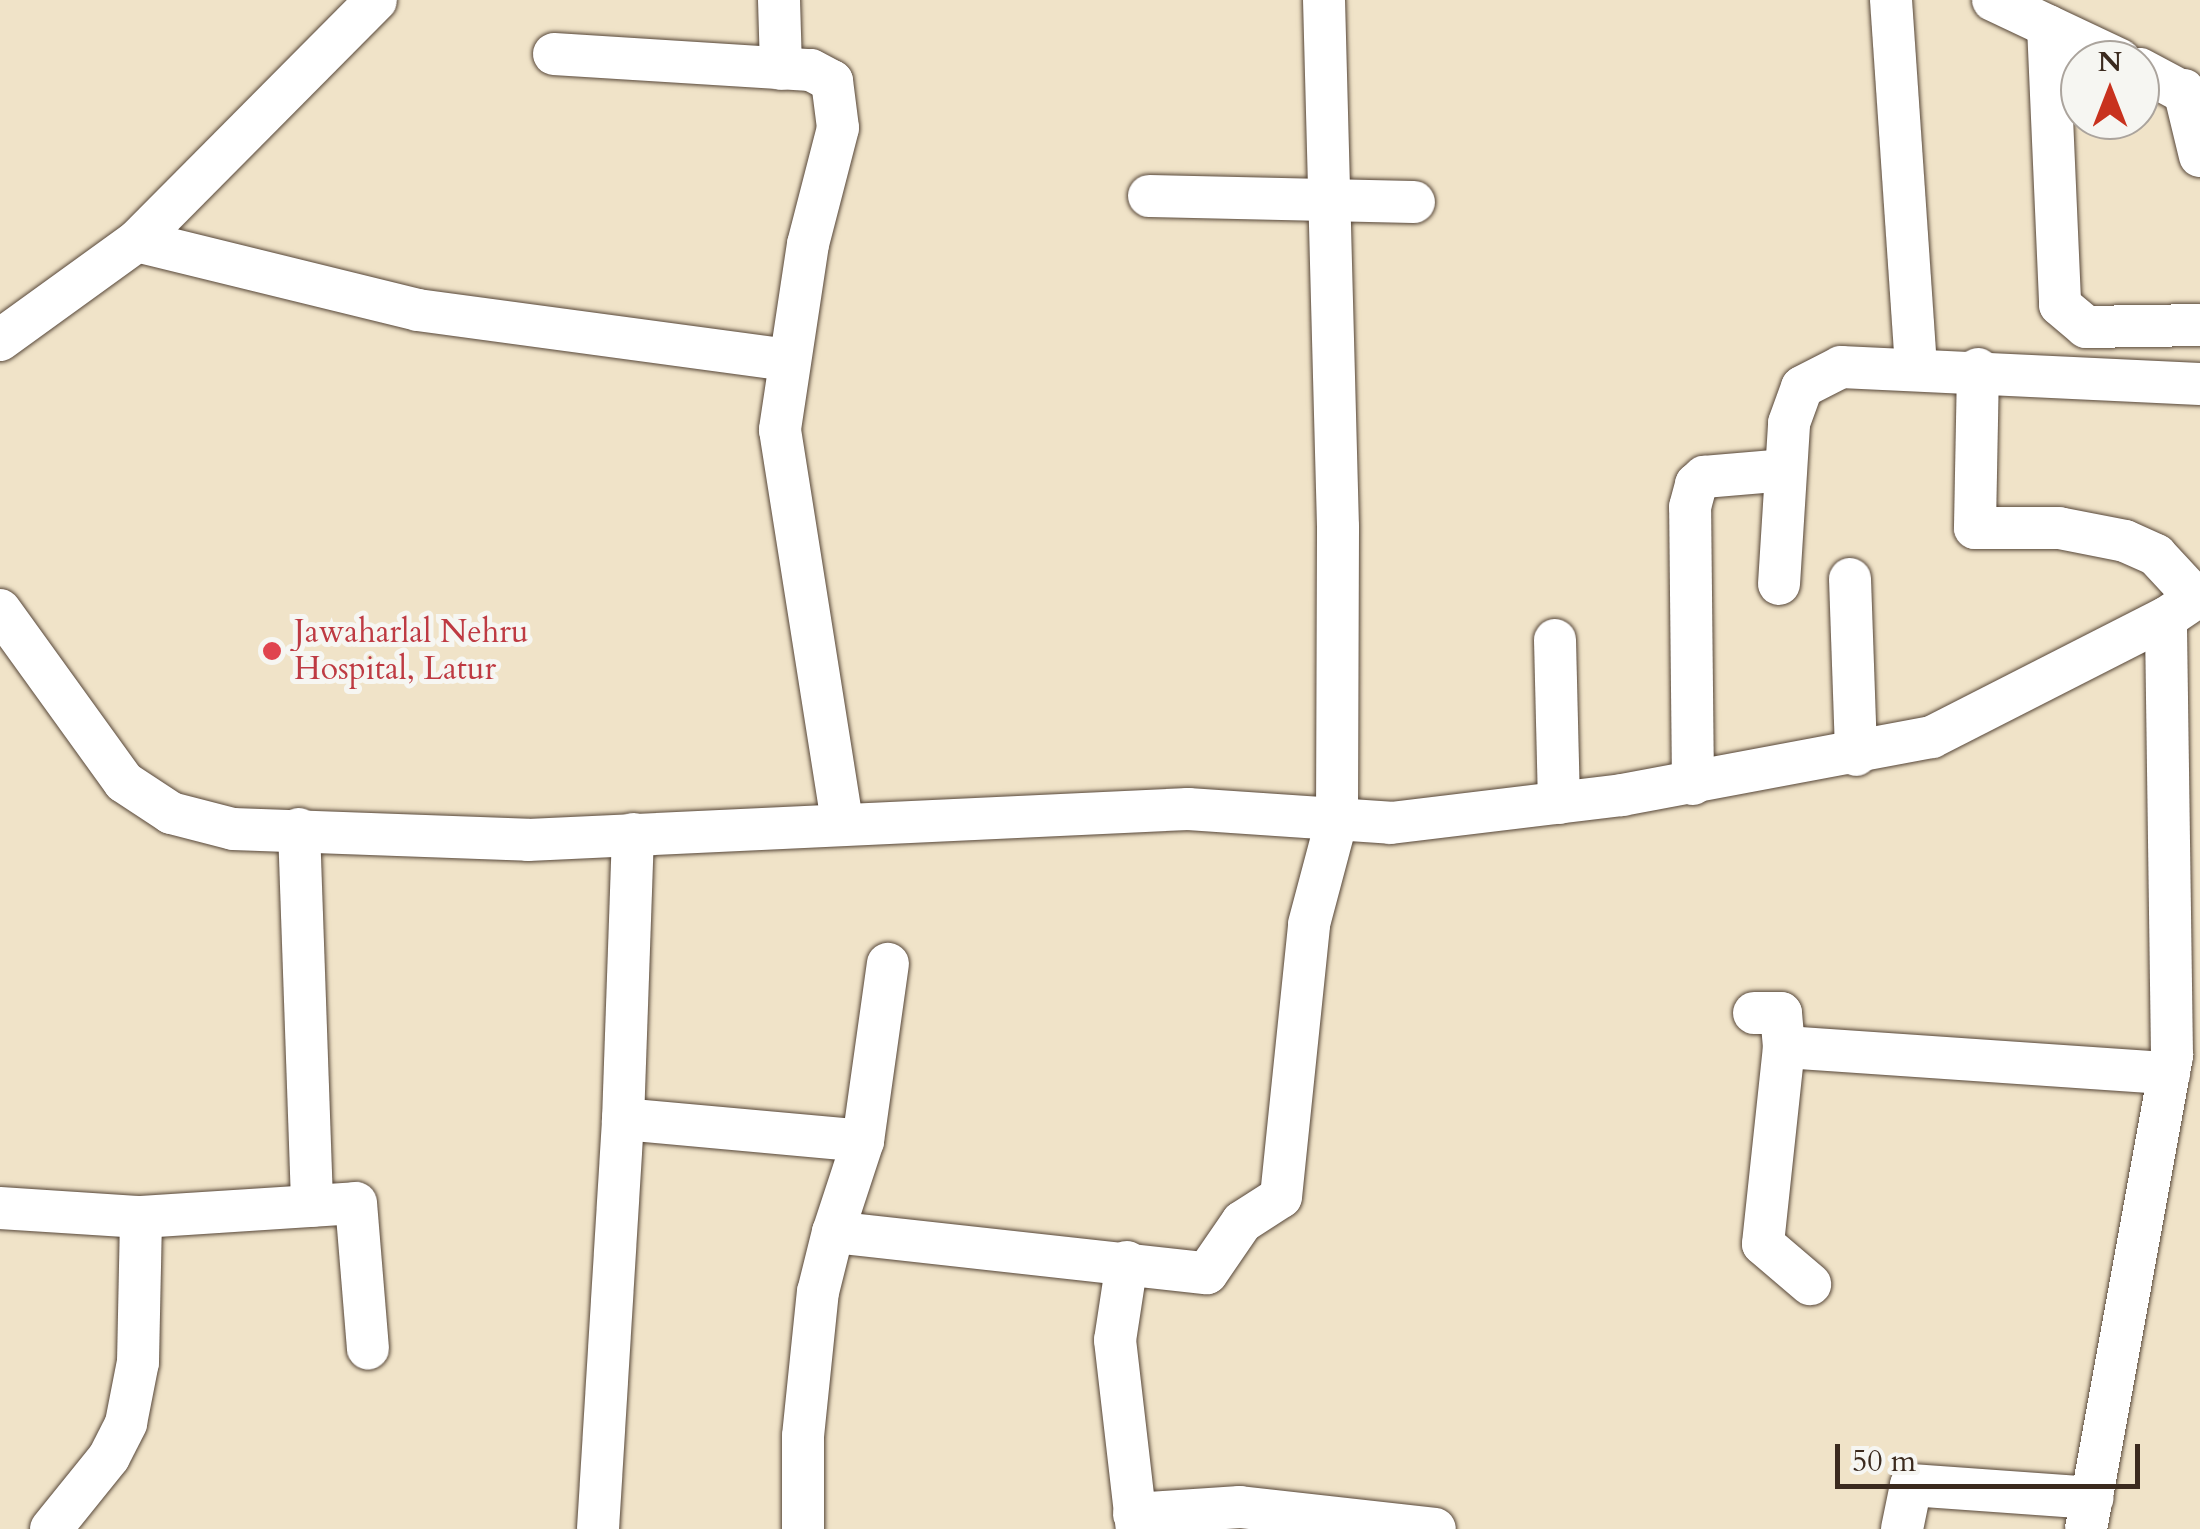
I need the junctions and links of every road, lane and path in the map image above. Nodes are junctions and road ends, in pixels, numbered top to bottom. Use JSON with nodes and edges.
{"nodes":[{"id":1,"x":376,"y":0,"type":"edge"},
{"id":2,"x":779,"y":0,"type":"edge"},
{"id":3,"x":1324,"y":0,"type":"edge"},
{"id":4,"x":1890,"y":0,"type":"edge"},
{"id":5,"x":1992,"y":0,"type":"edge"},
{"id":6,"x":2060,"y":20,"type":"edge"},
{"id":7,"x":2090,"y":40,"type":"edge"},
{"id":8,"x":554,"y":54,"type":"dead end"},
{"id":9,"x":781,"y":68,"type":"junction"},
{"id":10,"x":2160,"y":79,"type":"edge"},
{"id":11,"x":2192,"y":96,"type":"edge"},
{"id":12,"x":2200,"y":156,"type":"edge"},
{"id":13,"x":1149,"y":196,"type":"dead end"},
{"id":14,"x":1329,"y":200,"type":"junction"},
{"id":15,"x":1414,"y":202,"type":"dead end"},
{"id":16,"x":137,"y":242,"type":"junction"},
{"id":17,"x":2200,"y":326,"type":"edge"},
{"id":18,"x":3,"y":330,"type":"edge"},
{"id":19,"x":787,"y":360,"type":"junction"},
{"id":20,"x":1916,"y":367,"type":"junction"},
{"id":21,"x":1978,"y":369,"type":"junction"},
{"id":22,"x":2200,"y":384,"type":"edge"},
{"id":23,"x":1786,"y":470,"type":"junction"},
{"id":24,"x":1850,"y":578,"type":"dead end"},
{"id":25,"x":1779,"y":584,"type":"dead end"},
{"id":26,"x":2188,"y":604,"type":"edge"},
{"id":27,"x":0,"y":610,"type":"edge"},
{"id":28,"x":1555,"y":640,"type":"dead end"},
{"id":29,"x":1856,"y":755,"type":"junction"},
{"id":30,"x":1693,"y":784,"type":"junction"},
{"id":31,"x":1559,"y":803,"type":"junction"},
{"id":32,"x":1338,"y":820,"type":"junction"},
{"id":33,"x":842,"y":823,"type":"junction"},
{"id":34,"x":299,"y":830,"type":"junction"},
{"id":35,"x":633,"y":834,"type":"junction"},
{"id":36,"x":888,"y":964,"type":"dead end"},
{"id":37,"x":1754,"y":1013,"type":"dead end"},
{"id":38,"x":1784,"y":1047,"type":"junction"},
{"id":39,"x":2169,"y":1073,"type":"junction"},
{"id":40,"x":623,"y":1120,"type":"junction"},
{"id":41,"x":863,"y":1141,"type":"junction"},
{"id":42,"x":312,"y":1206,"type":"junction"},
{"id":43,"x":0,"y":1208,"type":"edge"},
{"id":44,"x":141,"y":1217,"type":"junction"},
{"id":45,"x":832,"y":1232,"type":"junction"},
{"id":46,"x":1128,"y":1262,"type":"junction"},
{"id":47,"x":1810,"y":1284,"type":"dead end"},
{"id":48,"x":368,"y":1350,"type":"dead end"},
{"id":49,"x":2090,"y":1514,"type":"edge"},
{"id":50,"x":1136,"y":1522,"type":"edge"},
{"id":51,"x":51,"y":1529,"type":"edge"},
{"id":52,"x":598,"y":1529,"type":"edge"},
{"id":53,"x":803,"y":1529,"type":"edge"},
{"id":54,"x":1435,"y":1529,"type":"edge"},
{"id":55,"x":1902,"y":1529,"type":"edge"}],
"edges":[{"from":1,"to":16,"type":"street"},
{"from":2,"to":9,"type":"street"},
{"from":3,"to":14,"type":"street"},
{"from":4,"to":20,"type":"street"},
{"from":5,"to":6,"type":"street"},
{"from":6,"to":7,"type":"street"},
{"from":6,"to":17,"type":"street"},
{"from":8,"to":9,"type":"street"},
{"from":9,"to":19,"type":"street"},
{"from":10,"to":11,"type":"street"},
{"from":11,"to":12,"type":"street"},
{"from":13,"to":14,"type":"street"},
{"from":14,"to":15,"type":"street"},
{"from":14,"to":32,"type":"street"},
{"from":16,"to":18,"type":"street"},
{"from":16,"to":19,"type":"street"},
{"from":19,"to":33,"type":"street"},
{"from":20,"to":21,"type":"street"},
{"from":20,"to":23,"type":"street"},
{"from":21,"to":22,"type":"street"},
{"from":21,"to":26,"type":"street"},
{"from":23,"to":25,"type":"street"},
{"from":23,"to":30,"type":"street"},
{"from":24,"to":29,"type":"street"},
{"from":26,"to":29,"type":"street"},
{"from":26,"to":39,"type":"street"},
{"from":27,"to":34,"type":"street"},
{"from":28,"to":31,"type":"street"},
{"from":29,"to":30,"type":"street"},
{"from":30,"to":31,"type":"street"},
{"from":31,"to":32,"type":"street"},
{"from":32,"to":33,"type":"street"},
{"from":32,"to":46,"type":"street"},
{"from":33,"to":35,"type":"street"},
{"from":34,"to":35,"type":"street"},
{"from":34,"to":42,"type":"street"},
{"from":35,"to":40,"type":"street"},
{"from":36,"to":41,"type":"street"},
{"from":37,"to":38,"type":"street"},
{"from":38,"to":39,"type":"street"},
{"from":38,"to":47,"type":"street"},
{"from":39,"to":49,"type":"street"},
{"from":40,"to":41,"type":"street"},
{"from":40,"to":52,"type":"street"},
{"from":41,"to":45,"type":"street"},
{"from":42,"to":44,"type":"street"},
{"from":42,"to":48,"type":"street"},
{"from":43,"to":44,"type":"street"},
{"from":44,"to":51,"type":"street"},
{"from":45,"to":46,"type":"street"},
{"from":45,"to":53,"type":"street"},
{"from":46,"to":50,"type":"street"},
{"from":49,"to":55,"type":"street"},
{"from":50,"to":54,"type":"street"}]}
